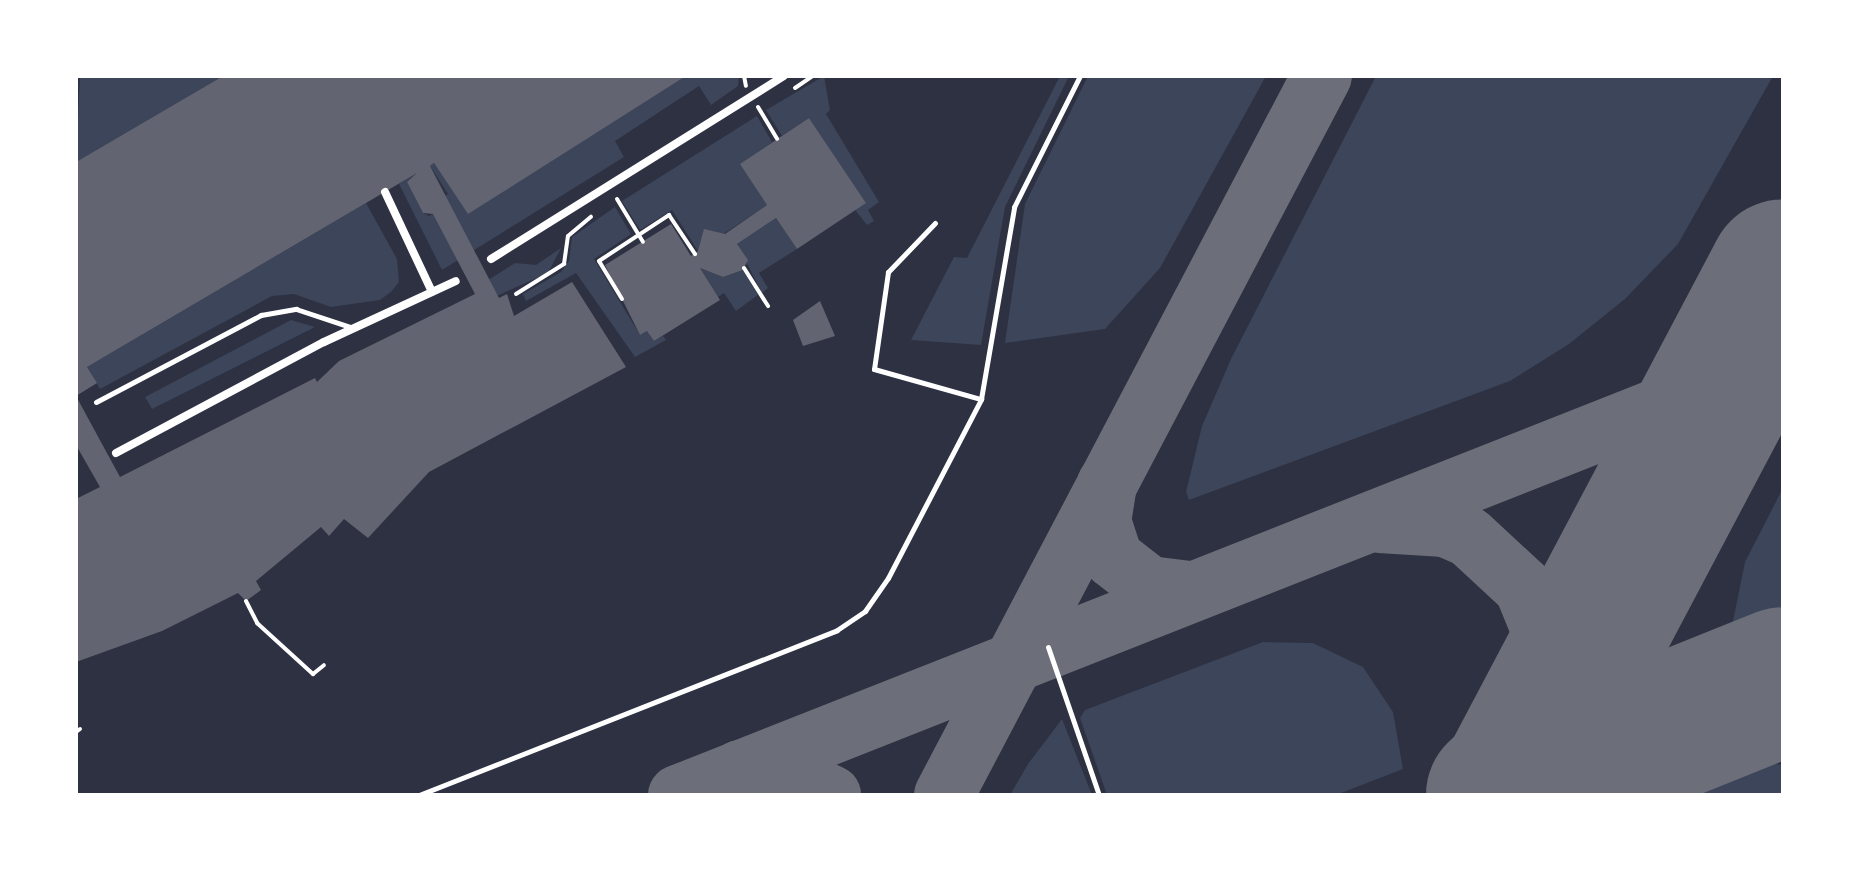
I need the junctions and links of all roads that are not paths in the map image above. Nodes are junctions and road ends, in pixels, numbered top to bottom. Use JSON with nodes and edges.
{"nodes":[{"id":1,"x":784,"y":76,"type":"edge"},
{"id":2,"x":1080,"y":76,"type":"edge"},
{"id":3,"x":385,"y":192,"type":"dead end"},
{"id":4,"x":935,"y":223,"type":"dead end"},
{"id":5,"x":491,"y":259,"type":"dead end"},
{"id":6,"x":456,"y":281,"type":"dead end"},
{"id":7,"x":432,"y":292,"type":"junction"},
{"id":8,"x":354,"y":328,"type":"junction"},
{"id":9,"x":981,"y":399,"type":"junction"},
{"id":10,"x":96,"y":402,"type":"dead end"},
{"id":11,"x":116,"y":453,"type":"dead end"},
{"id":12,"x":1048,"y":647,"type":"dead end"},
{"id":13,"x":419,"y":795,"type":"edge"},
{"id":14,"x":1099,"y":795,"type":"edge"}],
"edges":[{"from":1,"to":5,"type":"street"},
{"from":2,"to":9,"type":"lane"},
{"from":3,"to":7,"type":"street"},
{"from":4,"to":9,"type":"lane"},
{"from":6,"to":7,"type":"street"},
{"from":7,"to":8,"type":"street"},
{"from":8,"to":10,"type":"lane"},
{"from":8,"to":11,"type":"street"},
{"from":9,"to":13,"type":"lane"},
{"from":12,"to":14,"type":"lane"}]}
